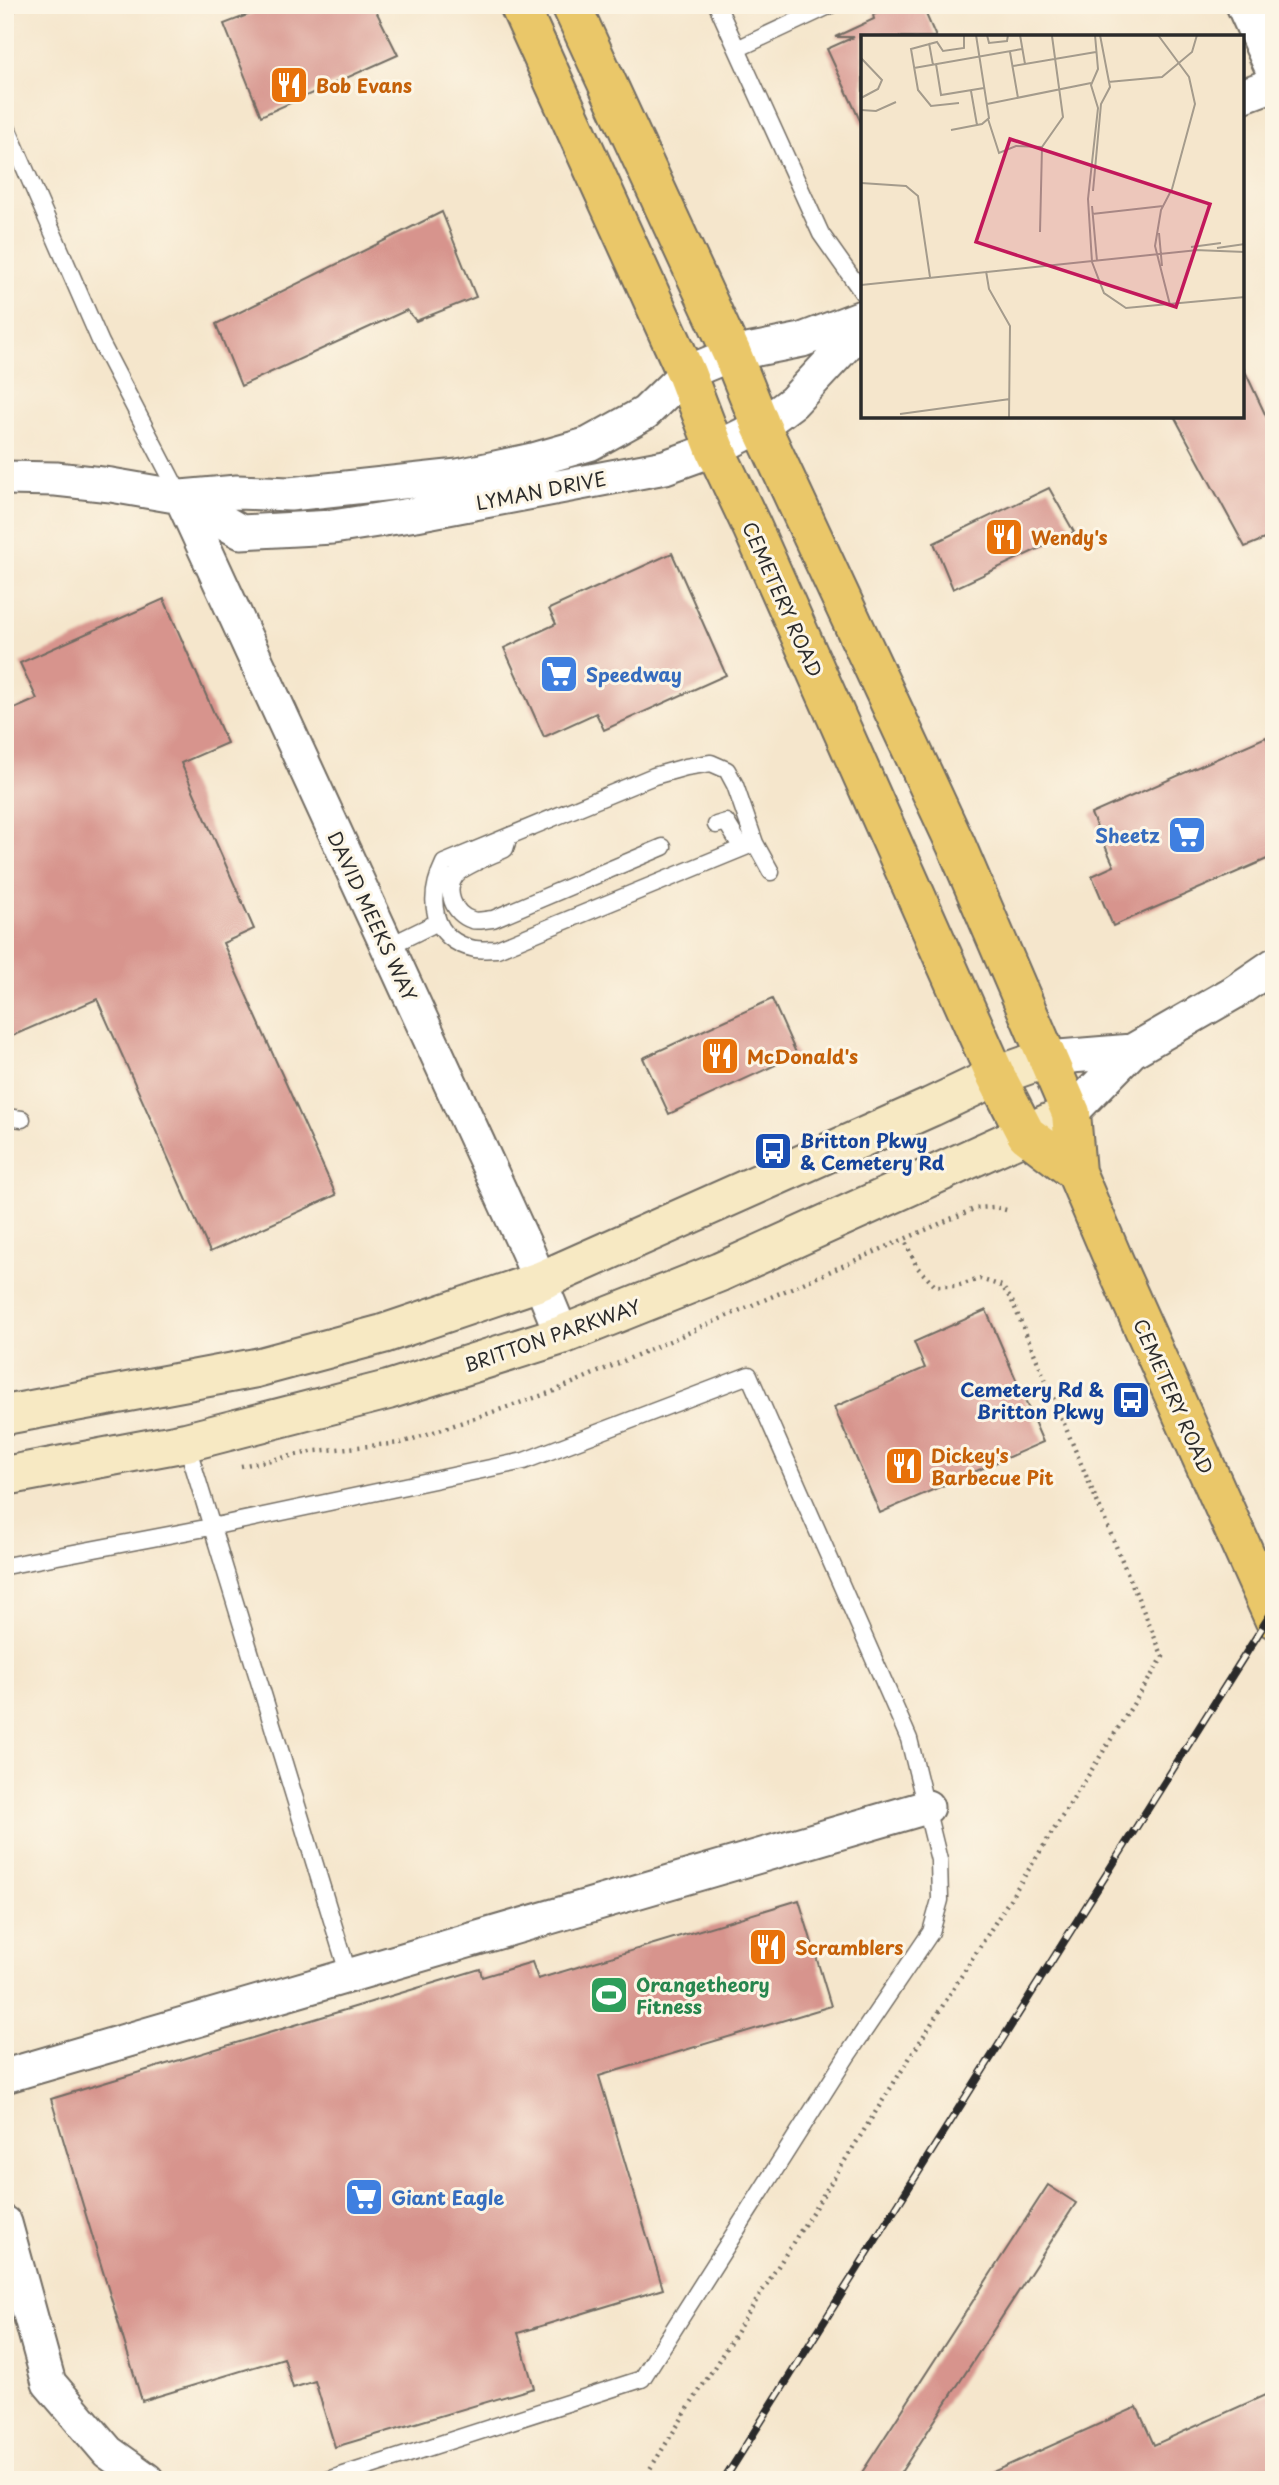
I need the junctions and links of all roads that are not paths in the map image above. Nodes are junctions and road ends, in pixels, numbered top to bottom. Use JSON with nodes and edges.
{"nodes":[{"id":1,"x":519,"y":5,"type":"edge"},
{"id":2,"x":571,"y":5,"type":"edge"},
{"id":3,"x":717,"y":5,"type":"edge"},
{"id":4,"x":831,"y":5,"type":"edge"},
{"id":5,"x":1243,"y":5,"type":"edge"},
{"id":6,"x":737,"y":49,"type":"junction"},
{"id":7,"x":1274,"y":73,"type":"edge"},
{"id":8,"x":1274,"y":84,"type":"edge"},
{"id":9,"x":1244,"y":95,"type":"edge"},
{"id":10,"x":5,"y":123,"type":"edge"},
{"id":11,"x":861,"y":289,"type":"edge"},
{"id":12,"x":861,"y":318,"type":"edge"},
{"id":13,"x":861,"y":330,"type":"edge"},
{"id":14,"x":732,"y":354,"type":"junction"},
{"id":15,"x":686,"y":373,"type":"junction"},
{"id":16,"x":761,"y":426,"type":"junction"},
{"id":17,"x":715,"y":449,"type":"junction"},
{"id":18,"x":5,"y":478,"type":"edge"},
{"id":19,"x":181,"y":497,"type":"junction"},
{"id":20,"x":716,"y":825,"type":"dead end"},
{"id":21,"x":509,"y":836,"type":"junction"},
{"id":22,"x":748,"y":846,"type":"junction"},
{"id":23,"x":663,"y":847,"type":"dead end"},
{"id":24,"x":771,"y":872,"type":"dead end"},
{"id":25,"x":436,"y":923,"type":"junction"},
{"id":26,"x":387,"y":947,"type":"junction"},
{"id":27,"x":1274,"y":965,"type":"edge"},
{"id":28,"x":1132,"y":1051,"type":"junction"},
{"id":29,"x":1046,"y":1058,"type":"junction"},
{"id":30,"x":996,"y":1076,"type":"junction"},
{"id":31,"x":1071,"y":1113,"type":"junction"},
{"id":32,"x":1026,"y":1134,"type":"junction"},
{"id":33,"x":1076,"y":1172,"type":"junction"},
{"id":34,"x":540,"y":1281,"type":"junction"},
{"id":35,"x":562,"y":1335,"type":"junction"},
{"id":36,"x":5,"y":1415,"type":"edge"},
{"id":37,"x":186,"y":1442,"type":"junction"},
{"id":38,"x":5,"y":1476,"type":"edge"},
{"id":39,"x":211,"y":1527,"type":"junction"},
{"id":40,"x":5,"y":1566,"type":"edge"},
{"id":41,"x":1274,"y":1619,"type":"edge"},
{"id":42,"x":926,"y":1807,"type":"junction"},
{"id":43,"x":349,"y":1976,"type":"junction"},
{"id":44,"x":5,"y":2076,"type":"edge"},
{"id":45,"x":5,"y":2223,"type":"edge"},
{"id":46,"x":147,"y":2480,"type":"edge"},
{"id":47,"x":328,"y":2480,"type":"edge"}],
"edges":[{"from":1,"to":15,"type":"main road","name":"CEMETERY ROAD"},
{"from":2,"to":14,"type":"main road","name":"CEMETERY ROAD"},
{"from":3,"to":6,"type":"lane"},
{"from":4,"to":6,"type":"lane"},
{"from":5,"to":7,"type":"street"},
{"from":6,"to":11,"type":"lane"},
{"from":8,"to":9,"type":"street"},
{"from":10,"to":19,"type":"lane"},
{"from":12,"to":14,"type":"street","name":"LYMAN DRIVE"},
{"from":13,"to":16,"type":"street","name":"LYMAN DRIVE"},
{"from":14,"to":15,"type":"street","name":"LYMAN DRIVE"},
{"from":14,"to":16,"type":"main road","name":"CEMETERY ROAD"},
{"from":15,"to":17,"type":"main road","name":"CEMETERY ROAD"},
{"from":15,"to":19,"type":"street","name":"LYMAN DRIVE"},
{"from":16,"to":17,"type":"street","name":"LYMAN DRIVE"},
{"from":16,"to":29,"type":"main road","name":"CEMETERY ROAD"},
{"from":17,"to":19,"type":"street","name":"LYMAN DRIVE"},
{"from":17,"to":30,"type":"main road","name":"CEMETERY ROAD"},
{"from":18,"to":19,"type":"street","name":"LYMAN DRIVE"},
{"from":19,"to":26,"type":"street","name":"DAVID MEEKS WAY"},
{"from":20,"to":22,"type":"lane"},
{"from":21,"to":22,"type":"lane"},
{"from":21,"to":23,"type":"lane"},
{"from":21,"to":25,"type":"lane"},
{"from":22,"to":24,"type":"lane"},
{"from":22,"to":25,"type":"lane"},
{"from":25,"to":26,"type":"lane"},
{"from":26,"to":34,"type":"street","name":"DAVID MEEKS WAY"},
{"from":27,"to":28,"type":"street"},
{"from":28,"to":29,"type":"street"},
{"from":28,"to":31,"type":"street"},
{"from":29,"to":30,"type":"main road"},
{"from":29,"to":31,"type":"main road","name":"CEMETERY ROAD"},
{"from":30,"to":32,"type":"main road","name":"CEMETERY ROAD"},
{"from":30,"to":34,"type":"main road"},
{"from":31,"to":32,"type":"main road","name":"BRITTON PARKWAY"},
{"from":31,"to":33,"type":"main road","name":"CEMETERY ROAD"},
{"from":32,"to":33,"type":"main road","name":"CEMETERY ROAD"},
{"from":32,"to":35,"type":"main road","name":"BRITTON PARKWAY"},
{"from":33,"to":41,"type":"main road","name":"CEMETERY ROAD"},
{"from":34,"to":35,"type":"street","name":"DAVID MEEKS WAY"},
{"from":34,"to":36,"type":"main road"},
{"from":35,"to":37,"type":"main road","name":"BRITTON PARKWAY"},
{"from":37,"to":38,"type":"main road","name":"BRITTON PARKWAY"},
{"from":37,"to":39,"type":"lane"},
{"from":39,"to":40,"type":"lane"},
{"from":39,"to":42,"type":"lane"},
{"from":39,"to":43,"type":"lane"},
{"from":42,"to":43,"type":"street"},
{"from":42,"to":47,"type":"lane"},
{"from":43,"to":44,"type":"street"},
{"from":45,"to":46,"type":"street"}]}
